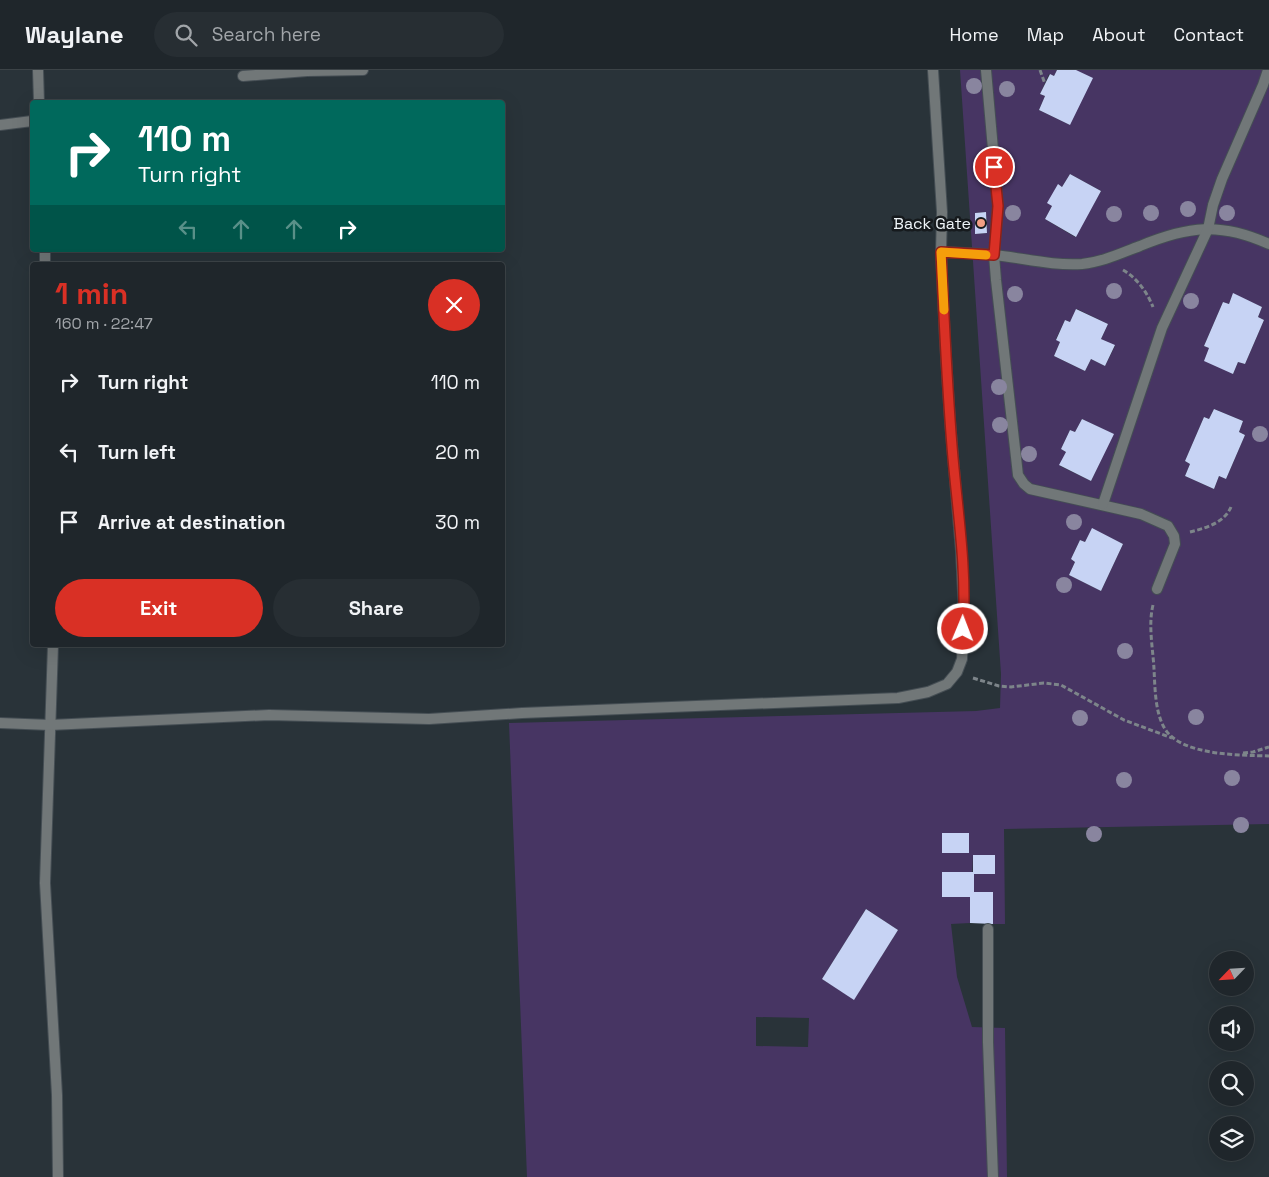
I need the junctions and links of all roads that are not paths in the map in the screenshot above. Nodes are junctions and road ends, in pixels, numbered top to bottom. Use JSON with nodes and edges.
{"nodes":[{"id":1,"x":38,"y":70,"type":"edge"},
{"id":2,"x":364,"y":70,"type":"edge"},
{"id":3,"x":933,"y":70,"type":"edge"},
{"id":4,"x":986,"y":70,"type":"edge"},
{"id":5,"x":1267,"y":72,"type":"edge"},
{"id":6,"x":243,"y":76,"type":"dead end"},
{"id":7,"x":39,"y":100,"type":"edge"},
{"id":8,"x":30,"y":121,"type":"edge"},
{"id":9,"x":0,"y":125,"type":"edge"},
{"id":10,"x":1208,"y":229,"type":"junction"},
{"id":11,"x":1269,"y":244,"type":"edge"},
{"id":12,"x":941,"y":252,"type":"junction"},
{"id":13,"x":994,"y":255,"type":"junction"},
{"id":14,"x":1103,"y":504,"type":"junction"},
{"id":15,"x":1157,"y":589,"type":"road end"},
{"id":16,"x":53,"y":647,"type":"edge"},
{"id":17,"x":0,"y":723,"type":"edge"},
{"id":18,"x":50,"y":725,"type":"junction"},
{"id":19,"x":988,"y":929,"type":"dead end"},
{"id":20,"x":58,"y":1177,"type":"edge"},
{"id":21,"x":993,"y":1177,"type":"edge"}],
"edges":[{"from":1,"to":7,"type":"street"},
{"from":2,"to":6,"type":"street"},
{"from":3,"to":12,"type":"street"},
{"from":4,"to":13,"type":"street"},
{"from":5,"to":10,"type":"street"},
{"from":8,"to":9,"type":"street"},
{"from":10,"to":11,"type":"street"},
{"from":10,"to":13,"type":"street"},
{"from":10,"to":14,"type":"street"},
{"from":12,"to":13,"type":"street"},
{"from":12,"to":18,"type":"street"},
{"from":13,"to":14,"type":"street"},
{"from":14,"to":15,"type":"street"},
{"from":16,"to":18,"type":"street"},
{"from":17,"to":18,"type":"street"},
{"from":18,"to":20,"type":"street"},
{"from":19,"to":21,"type":"street"}]}
